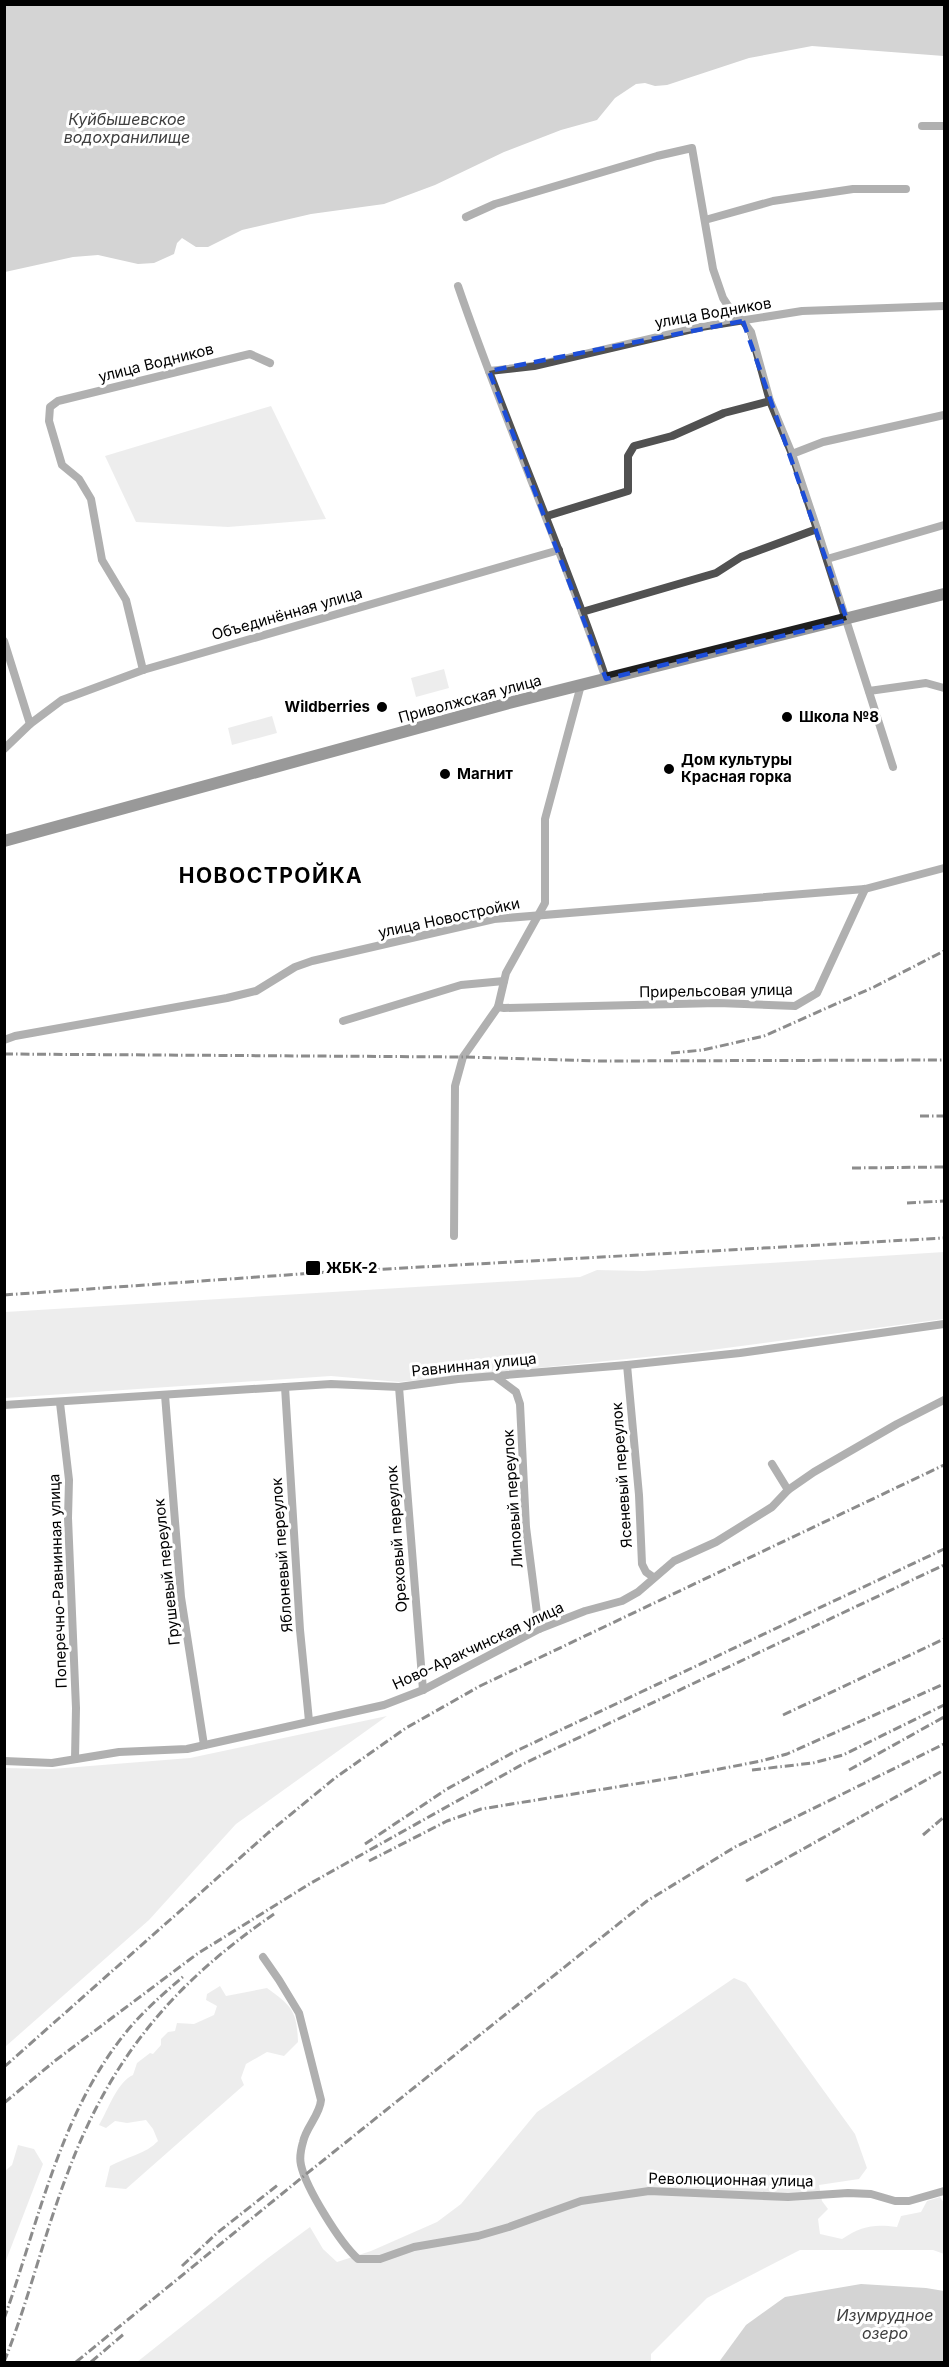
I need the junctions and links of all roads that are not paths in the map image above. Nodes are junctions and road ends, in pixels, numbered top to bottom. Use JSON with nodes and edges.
{"nodes":[{"id":1,"x":922,"y":126,"type":"dead end"},
{"id":2,"x":945,"y":126,"type":"edge"},
{"id":3,"x":906,"y":189,"type":"dead end"},
{"id":4,"x":466,"y":217,"type":"dead end"},
{"id":5,"x":705,"y":220,"type":"junction"},
{"id":6,"x":458,"y":286,"type":"dead end"},
{"id":7,"x":945,"y":306,"type":"edge"},
{"id":8,"x":743,"y":321,"type":"junction"},
{"id":9,"x":270,"y":363,"type":"dead end"},
{"id":10,"x":489,"y":371,"type":"junction"},
{"id":11,"x":770,"y":401,"type":"junction"},
{"id":12,"x":945,"y":415,"type":"edge"},
{"id":13,"x":792,"y":454,"type":"junction"},
{"id":14,"x":547,"y":516,"type":"junction"},
{"id":15,"x":945,"y":525,"type":"edge"},
{"id":16,"x":817,"y":529,"type":"junction"},
{"id":17,"x":559,"y":550,"type":"junction"},
{"id":18,"x":826,"y":559,"type":"junction"},
{"id":19,"x":945,"y":594,"type":"edge"},
{"id":20,"x":582,"y":612,"type":"junction"},
{"id":21,"x":847,"y":620,"type":"junction"},
{"id":22,"x":4,"y":641,"type":"edge"},
{"id":23,"x":143,"y":670,"type":"junction"},
{"id":24,"x":606,"y":679,"type":"junction"},
{"id":25,"x":581,"y":685,"type":"junction"},
{"id":26,"x":945,"y":688,"type":"edge"},
{"id":27,"x":869,"y":691,"type":"junction"},
{"id":28,"x":30,"y":724,"type":"junction"},
{"id":29,"x":4,"y":749,"type":"edge"},
{"id":30,"x":893,"y":767,"type":"dead end"},
{"id":31,"x":4,"y":841,"type":"edge"},
{"id":32,"x":945,"y":868,"type":"edge"},
{"id":33,"x":864,"y":889,"type":"junction"},
{"id":34,"x":538,"y":914,"type":"junction"},
{"id":35,"x":504,"y":981,"type":"junction"},
{"id":36,"x":498,"y":1007,"type":"junction"},
{"id":37,"x":343,"y":1021,"type":"dead end"},
{"id":38,"x":4,"y":1040,"type":"edge"},
{"id":39,"x":454,"y":1236,"type":"dead end"},
{"id":40,"x":945,"y":1324,"type":"edge"},
{"id":41,"x":627,"y":1365,"type":"junction"},
{"id":42,"x":496,"y":1377,"type":"junction"},
{"id":43,"x":285,"y":1387,"type":"junction"},
{"id":44,"x":399,"y":1387,"type":"junction"},
{"id":45,"x":165,"y":1395,"type":"junction"},
{"id":46,"x":945,"y":1400,"type":"edge"},
{"id":47,"x":60,"y":1403,"type":"junction"},
{"id":48,"x":4,"y":1405,"type":"edge"},
{"id":49,"x":772,"y":1464,"type":"dead end"},
{"id":50,"x":788,"y":1490,"type":"junction"},
{"id":51,"x":653,"y":1577,"type":"junction"},
{"id":52,"x":539,"y":1629,"type":"junction"},
{"id":53,"x":423,"y":1690,"type":"junction"},
{"id":54,"x":309,"y":1721,"type":"junction"},
{"id":55,"x":204,"y":1745,"type":"junction"},
{"id":56,"x":75,"y":1759,"type":"junction"},
{"id":57,"x":4,"y":1761,"type":"edge"},
{"id":58,"x":263,"y":1958,"type":"dead end"},
{"id":59,"x":945,"y":2191,"type":"edge"}],
"edges":[{"from":1,"to":2,"type":"street"},
{"from":3,"to":5,"type":"street"},
{"from":4,"to":5,"type":"street"},
{"from":5,"to":8,"type":"street"},
{"from":6,"to":10,"type":"street"},
{"from":7,"to":8,"type":"street","name":"улица Водников"},
{"from":8,"to":10,"type":"street","name":"улица Водников"},
{"from":8,"to":11,"type":"street"},
{"from":9,"to":23,"type":"street","name":"улица Водников"},
{"from":10,"to":14,"type":"street"},
{"from":11,"to":13,"type":"street"},
{"from":11,"to":14,"type":"street"},
{"from":12,"to":13,"type":"street"},
{"from":13,"to":16,"type":"street"},
{"from":14,"to":17,"type":"street"},
{"from":15,"to":18,"type":"street"},
{"from":16,"to":18,"type":"street"},
{"from":16,"to":20,"type":"street"},
{"from":17,"to":20,"type":"street"},
{"from":17,"to":23,"type":"street","name":"Объединённая улица"},
{"from":18,"to":21,"type":"street"},
{"from":19,"to":21,"type":"main road","name":"Приволжская улица"},
{"from":20,"to":24,"type":"street"},
{"from":21,"to":24,"type":"main road","name":"Приволжская улица"},
{"from":21,"to":27,"type":"street"},
{"from":22,"to":28,"type":"street"},
{"from":23,"to":28,"type":"street","name":"Объединённая улица"},
{"from":24,"to":25,"type":"main road","name":"Приволжская улица"},
{"from":25,"to":31,"type":"main road","name":"Приволжская улица"},
{"from":25,"to":34,"type":"street"},
{"from":26,"to":27,"type":"street"},
{"from":27,"to":30,"type":"street"},
{"from":28,"to":29,"type":"street","name":"Объединённая улица"},
{"from":32,"to":33,"type":"street","name":"улица Новостройки"},
{"from":33,"to":34,"type":"street","name":"улица Новостройки"},
{"from":33,"to":36,"type":"street","name":"Прирельсовая улица"},
{"from":34,"to":35,"type":"street"},
{"from":34,"to":38,"type":"street","name":"улица Новостройки"},
{"from":35,"to":36,"type":"street"},
{"from":35,"to":37,"type":"street"},
{"from":36,"to":39,"type":"street"},
{"from":40,"to":41,"type":"street","name":"Равнинная улица"},
{"from":41,"to":42,"type":"street","name":"Равнинная улица"},
{"from":41,"to":51,"type":"street","name":"Ясеневый переулок"},
{"from":42,"to":44,"type":"street","name":"Равнинная улица"},
{"from":42,"to":52,"type":"street","name":"Липовый переулок"},
{"from":43,"to":44,"type":"street","name":"Равнинная улица"},
{"from":43,"to":45,"type":"street","name":"Равнинная улица"},
{"from":43,"to":54,"type":"street","name":"Яблоневый переулок"},
{"from":44,"to":53,"type":"street","name":"Ореховый переулок"},
{"from":45,"to":47,"type":"street","name":"Равнинная улица"},
{"from":45,"to":55,"type":"street","name":"Грушевый переулок"},
{"from":46,"to":50,"type":"street","name":"Ново-Аракчинская улица"},
{"from":47,"to":48,"type":"street","name":"Равнинная улица"},
{"from":47,"to":56,"type":"street","name":"Поперечно-Равнинная улица"},
{"from":49,"to":50,"type":"street"},
{"from":50,"to":51,"type":"street","name":"Ново-Аракчинская улица"},
{"from":51,"to":52,"type":"street","name":"Ново-Аракчинская улица"},
{"from":52,"to":53,"type":"street","name":"Ново-Аракчинская улица"},
{"from":53,"to":54,"type":"street","name":"Ново-Аракчинская улица"},
{"from":54,"to":55,"type":"street","name":"Ново-Аракчинская улица"},
{"from":55,"to":56,"type":"street","name":"Ново-Аракчинская улица"},
{"from":56,"to":57,"type":"street","name":"Ново-Аракчинская улица"},
{"from":58,"to":59,"type":"street","name":"Революционная улица"}]}
